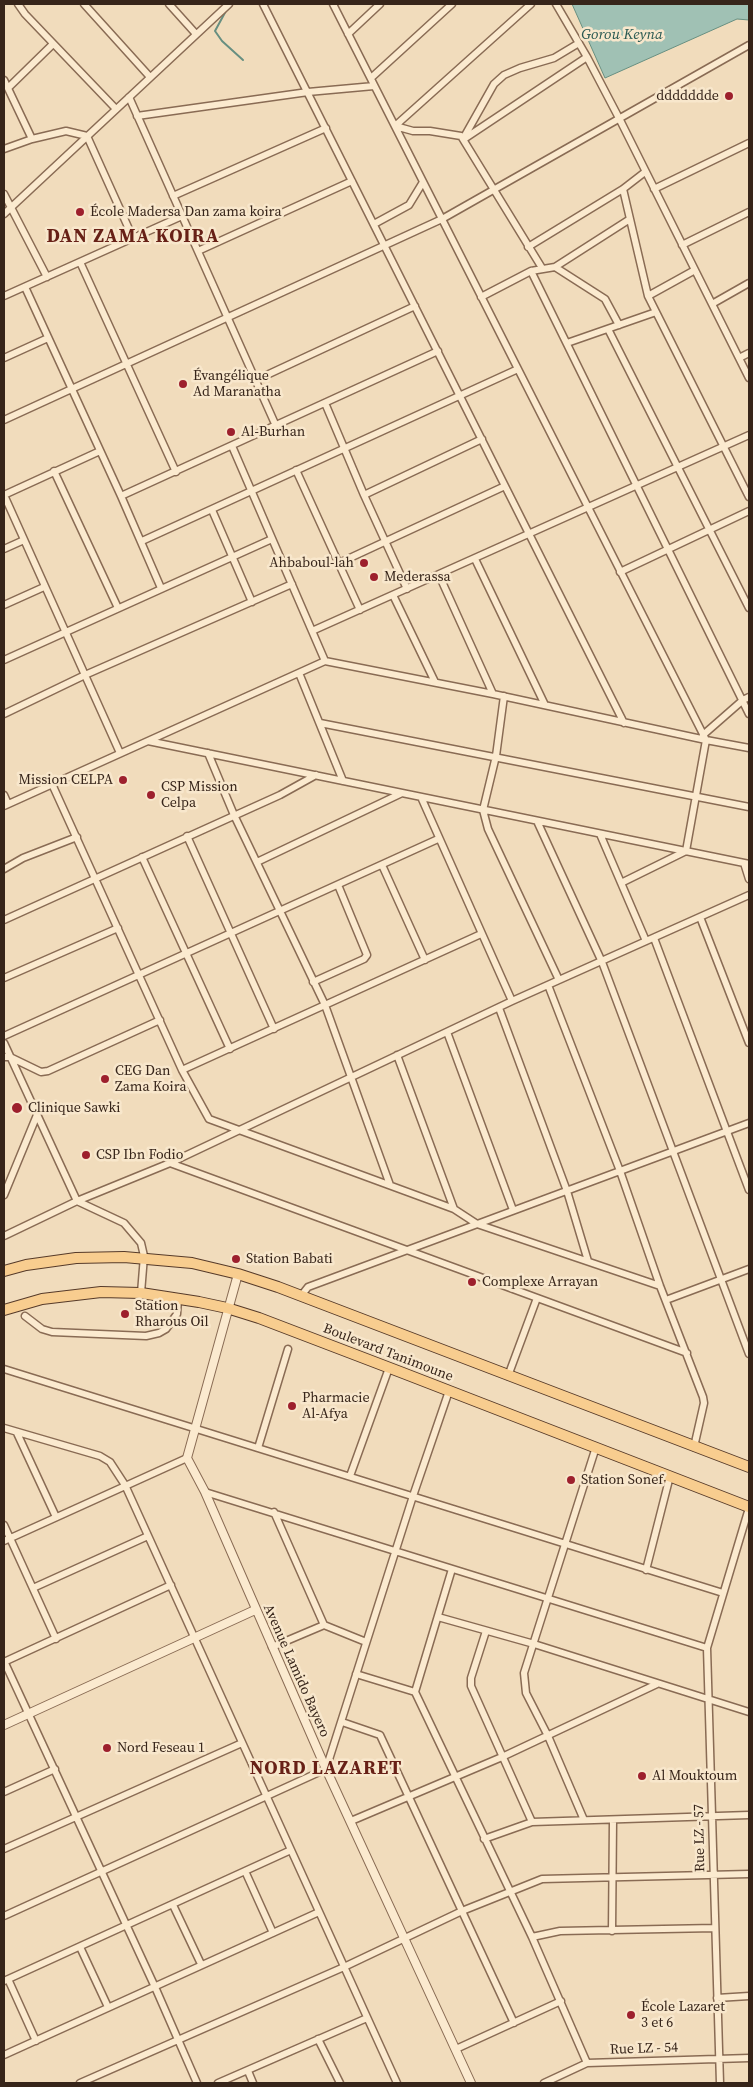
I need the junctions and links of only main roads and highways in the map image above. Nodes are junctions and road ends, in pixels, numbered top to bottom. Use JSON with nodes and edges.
{"nodes":[{"id":1,"x":4,"y":1270,"type":"edge"},
{"id":2,"x":4,"y":1310,"type":"edge"},
{"id":3,"x":749,"y":1467,"type":"edge"},
{"id":4,"x":749,"y":1507,"type":"edge"}],
"edges":[{"from":1,"to":3,"type":"main road","name":"Boulevard Tanimoune"},
{"from":2,"to":4,"type":"main road","name":"Boulevard Tanimoune"}]}
